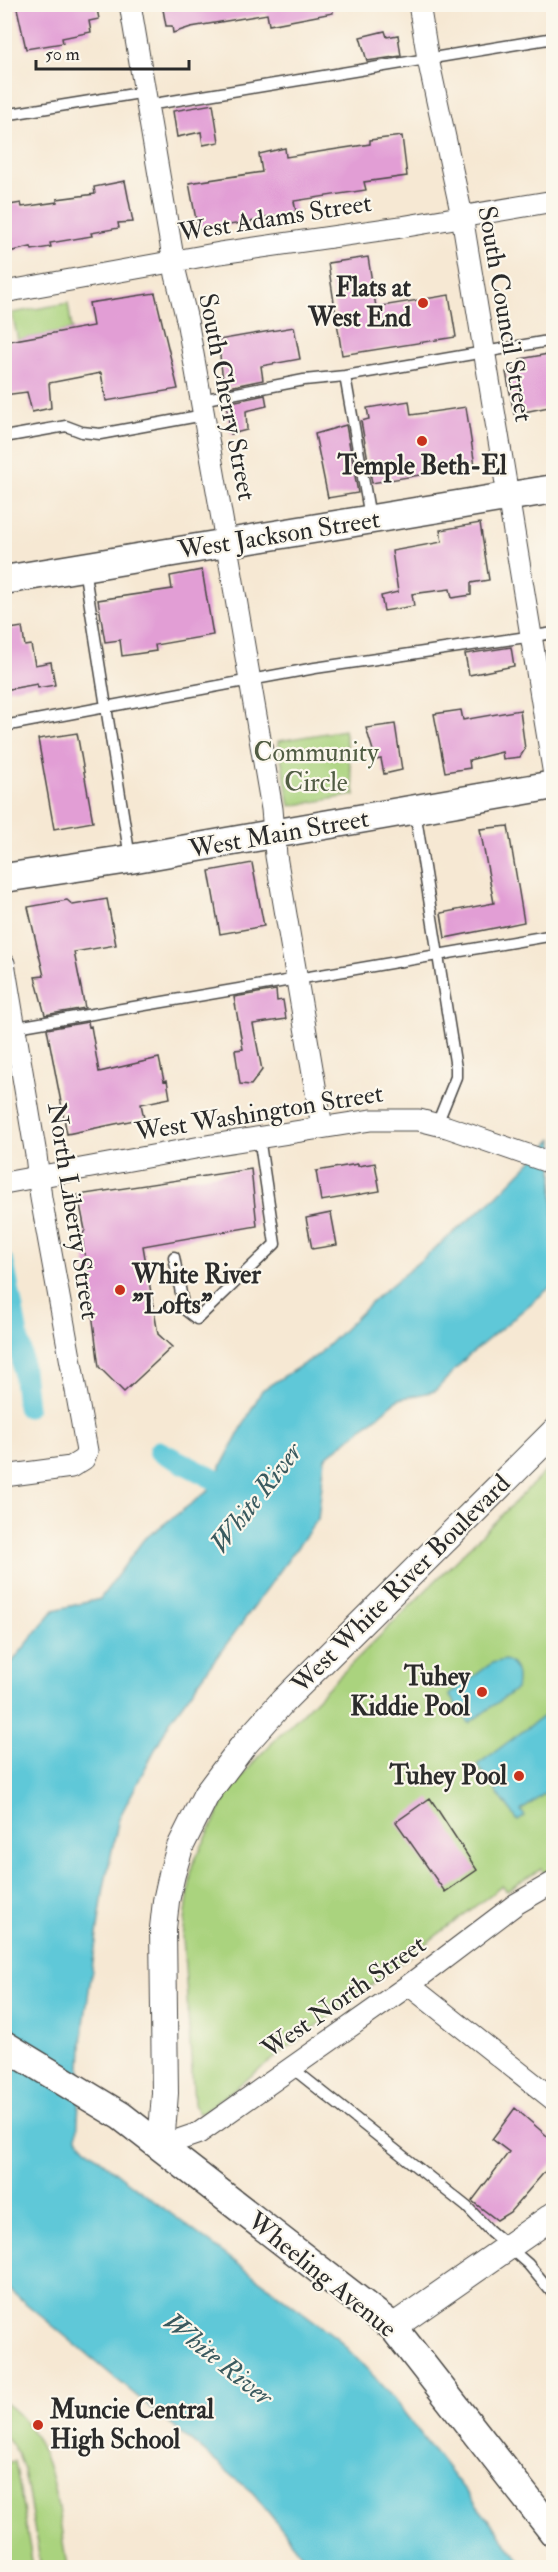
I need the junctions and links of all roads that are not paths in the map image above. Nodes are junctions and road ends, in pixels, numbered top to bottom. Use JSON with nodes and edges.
{"nodes":[{"id":1,"x":130,"y":4,"type":"edge"},
{"id":2,"x":419,"y":4,"type":"edge"},
{"id":3,"x":554,"y":38,"type":"edge"},
{"id":4,"x":428,"y":59,"type":"junction"},
{"id":5,"x":147,"y":98,"type":"junction"},
{"id":6,"x":4,"y":116,"type":"edge"},
{"id":7,"x":554,"y":201,"type":"edge"},
{"id":8,"x":462,"y":216,"type":"junction"},
{"id":9,"x":174,"y":261,"type":"junction"},
{"id":10,"x":4,"y":292,"type":"edge"},
{"id":11,"x":554,"y":340,"type":"edge"},
{"id":12,"x":483,"y":352,"type":"junction"},
{"id":13,"x":345,"y":376,"type":"junction"},
{"id":14,"x":203,"y":408,"type":"junction"},
{"id":15,"x":4,"y":437,"type":"edge"},
{"id":16,"x":554,"y":489,"type":"edge"},
{"id":17,"x":509,"y":496,"type":"junction"},
{"id":18,"x":371,"y":520,"type":"junction"},
{"id":19,"x":226,"y":544,"type":"junction"},
{"id":20,"x":84,"y":568,"type":"junction"},
{"id":21,"x":4,"y":580,"type":"edge"},
{"id":22,"x":554,"y":633,"type":"edge"},
{"id":23,"x":531,"y":636,"type":"junction"},
{"id":24,"x":249,"y":681,"type":"junction"},
{"id":25,"x":106,"y":707,"type":"junction"},
{"id":26,"x":4,"y":726,"type":"edge"},
{"id":27,"x":554,"y":775,"type":"edge"},
{"id":28,"x":554,"y":785,"type":"edge"},
{"id":29,"x":415,"y":810,"type":"junction"},
{"id":30,"x":274,"y":835,"type":"junction"},
{"id":31,"x":130,"y":859,"type":"junction"},
{"id":32,"x":4,"y":878,"type":"edge"},
{"id":33,"x":554,"y":935,"type":"edge"},
{"id":34,"x":438,"y":955,"type":"junction"},
{"id":35,"x":4,"y":963,"type":"edge"},
{"id":36,"x":297,"y":978,"type":"junction"},
{"id":37,"x":10,"y":1028,"type":"edge"},
{"id":38,"x":442,"y":1125,"type":"junction"},
{"id":39,"x":322,"y":1127,"type":"junction"},
{"id":40,"x":258,"y":1137,"type":"junction"},
{"id":41,"x":554,"y":1164,"type":"edge"},
{"id":42,"x":40,"y":1177,"type":"junction"},
{"id":43,"x":4,"y":1183,"type":"edge"},
{"id":44,"x":174,"y":1257,"type":"dead end"},
{"id":45,"x":554,"y":1432,"type":"edge"},
{"id":46,"x":4,"y":1476,"type":"edge"},
{"id":47,"x":551,"y":1888,"type":"edge"},
{"id":48,"x":409,"y":1985,"type":"junction"},
{"id":49,"x":4,"y":2045,"type":"edge"},
{"id":50,"x":291,"y":2067,"type":"junction"},
{"id":51,"x":554,"y":2100,"type":"edge"},
{"id":52,"x":161,"y":2146,"type":"junction"},
{"id":53,"x":554,"y":2215,"type":"edge"},
{"id":54,"x":509,"y":2248,"type":"junction"},
{"id":55,"x":554,"y":2295,"type":"edge"},
{"id":56,"x":393,"y":2327,"type":"junction"},
{"id":57,"x":554,"y":2533,"type":"edge"}],
"edges":[{"from":1,"to":5,"type":"street","name":"South Cherry Street"},
{"from":2,"to":4,"type":"street","name":"South Council Street"},
{"from":3,"to":4,"type":"lane"},
{"from":4,"to":5,"type":"lane"},
{"from":4,"to":8,"type":"street","name":"South Council Street"},
{"from":5,"to":6,"type":"lane"},
{"from":5,"to":9,"type":"street","name":"South Cherry Street"},
{"from":7,"to":8,"type":"street","name":"West Adams Street"},
{"from":8,"to":9,"type":"street","name":"West Adams Street"},
{"from":8,"to":12,"type":"street","name":"South Council Street"},
{"from":9,"to":10,"type":"street","name":"West Adams Street"},
{"from":9,"to":14,"type":"street","name":"South Cherry Street"},
{"from":11,"to":12,"type":"lane"},
{"from":12,"to":13,"type":"lane"},
{"from":12,"to":17,"type":"street","name":"South Council Street"},
{"from":13,"to":14,"type":"lane"},
{"from":13,"to":18,"type":"lane"},
{"from":14,"to":15,"type":"lane"},
{"from":14,"to":19,"type":"street","name":"South Cherry Street"},
{"from":16,"to":17,"type":"main road","name":"West Jackson Street"},
{"from":17,"to":18,"type":"main road","name":"West Jackson Street"},
{"from":17,"to":23,"type":"street","name":"South Council Street"},
{"from":18,"to":19,"type":"main road","name":"West Jackson Street"},
{"from":19,"to":20,"type":"main road","name":"West Jackson Street"},
{"from":19,"to":24,"type":"street","name":"South Cherry Street"},
{"from":20,"to":21,"type":"main road","name":"West Jackson Street"},
{"from":20,"to":25,"type":"lane"},
{"from":22,"to":23,"type":"lane"},
{"from":23,"to":24,"type":"lane"},
{"from":23,"to":27,"type":"street","name":"South Council Street"},
{"from":24,"to":25,"type":"lane"},
{"from":24,"to":30,"type":"street","name":"South Cherry Street"},
{"from":25,"to":26,"type":"lane"},
{"from":25,"to":31,"type":"lane"},
{"from":28,"to":29,"type":"main road","name":"West Main Street"},
{"from":29,"to":30,"type":"main road","name":"West Main Street"},
{"from":29,"to":34,"type":"lane"},
{"from":30,"to":31,"type":"main road","name":"West Main Street"},
{"from":30,"to":36,"type":"street","name":"South Cherry Street"},
{"from":31,"to":32,"type":"main road","name":"West Main Street"},
{"from":33,"to":34,"type":"lane"},
{"from":34,"to":36,"type":"lane"},
{"from":34,"to":38,"type":"lane"},
{"from":35,"to":37,"type":"street","name":"North Liberty Street"},
{"from":36,"to":37,"type":"lane"},
{"from":36,"to":39,"type":"street","name":"South Cherry Street"},
{"from":37,"to":42,"type":"street","name":"North Liberty Street"},
{"from":38,"to":39,"type":"street","name":"West Washington Street"},
{"from":38,"to":41,"type":"street","name":"West Washington Street"},
{"from":39,"to":40,"type":"street","name":"West Washington Street"},
{"from":40,"to":42,"type":"street","name":"West Washington Street"},
{"from":40,"to":44,"type":"lane"},
{"from":42,"to":43,"type":"street","name":"West Washington Street"},
{"from":42,"to":46,"type":"street","name":"North Liberty Street"},
{"from":45,"to":52,"type":"street","name":"West White River Boulevard"},
{"from":47,"to":48,"type":"street","name":"West North Street"},
{"from":48,"to":50,"type":"street","name":"West North Street"},
{"from":48,"to":51,"type":"street"},
{"from":49,"to":52,"type":"main road","name":"Wheeling Avenue"},
{"from":50,"to":52,"type":"street","name":"West North Street"},
{"from":50,"to":54,"type":"lane"},
{"from":52,"to":56,"type":"main road","name":"Wheeling Avenue"},
{"from":53,"to":54,"type":"street"},
{"from":54,"to":55,"type":"lane"},
{"from":54,"to":56,"type":"street"},
{"from":56,"to":57,"type":"main road","name":"Wheeling Avenue"}]}
